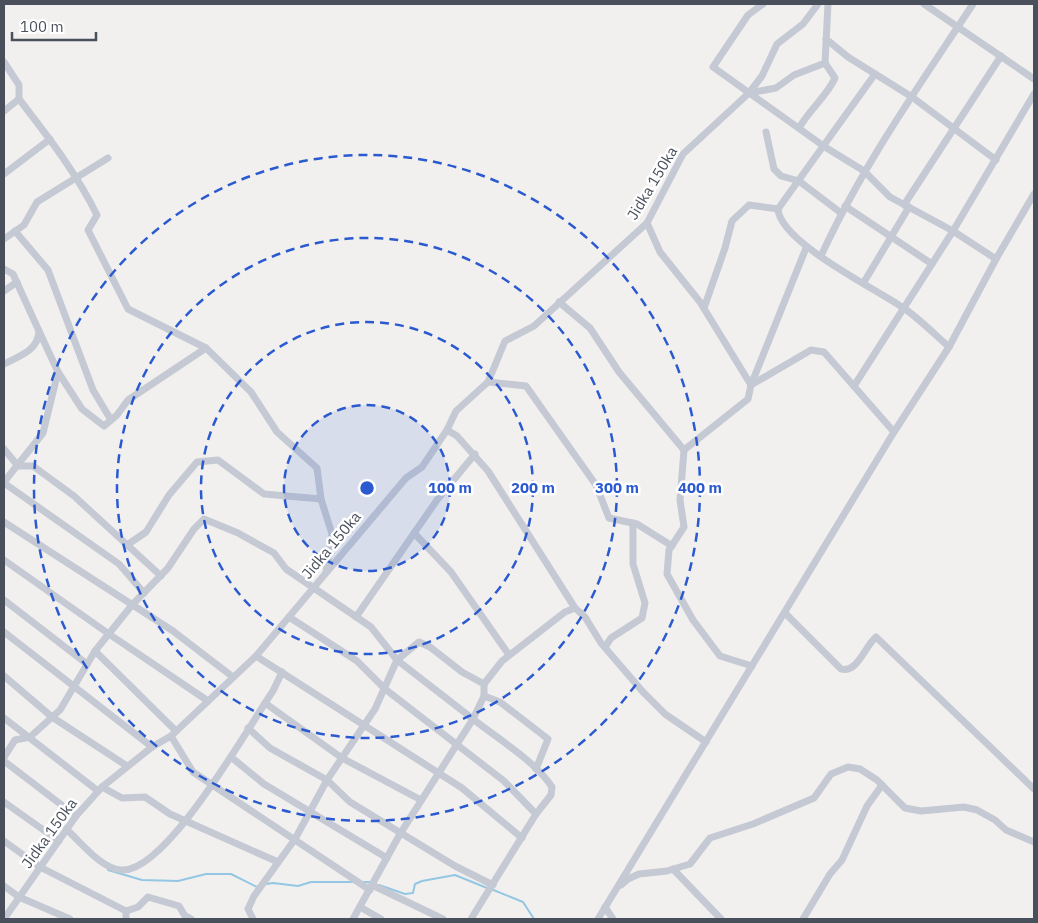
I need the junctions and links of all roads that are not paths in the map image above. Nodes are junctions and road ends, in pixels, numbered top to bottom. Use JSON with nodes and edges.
{"nodes":[{"id":1,"x":763,"y":4,"type":"edge"},
{"id":2,"x":818,"y":4,"type":"edge"},
{"id":3,"x":828,"y":4,"type":"edge"},
{"id":4,"x":924,"y":4,"type":"edge"},
{"id":5,"x":973,"y":4,"type":"edge"},
{"id":6,"x":958,"y":26,"type":"junction"},
{"id":7,"x":826,"y":39,"type":"junction"},
{"id":8,"x":1001,"y":56,"type":"junction"},
{"id":9,"x":4,"y":62,"type":"edge"},
{"id":10,"x":825,"y":63,"type":"junction"},
{"id":11,"x":875,"y":74,"type":"junction"},
{"id":12,"x":1034,"y":79,"type":"edge"},
{"id":13,"x":749,"y":93,"type":"junction"},
{"id":14,"x":1034,"y":94,"type":"edge"},
{"id":15,"x":912,"y":97,"type":"junction"},
{"id":16,"x":19,"y":99,"type":"junction"},
{"id":17,"x":4,"y":111,"type":"edge"},
{"id":18,"x":799,"y":128,"type":"junction"},
{"id":19,"x":954,"y":128,"type":"junction"},
{"id":20,"x":766,"y":132,"type":"dead end"},
{"id":21,"x":50,"y":139,"type":"junction"},
{"id":22,"x":825,"y":147,"type":"junction"},
{"id":23,"x":108,"y":158,"type":"dead end"},
{"id":24,"x":996,"y":160,"type":"junction"},
{"id":25,"x":864,"y":171,"type":"junction"},
{"id":26,"x":4,"y":174,"type":"edge"},
{"id":27,"x":77,"y":178,"type":"junction"},
{"id":28,"x":799,"y":180,"type":"junction"},
{"id":29,"x":1034,"y":194,"type":"edge"},
{"id":30,"x":845,"y":206,"type":"junction"},
{"id":31,"x":906,"y":206,"type":"junction"},
{"id":32,"x":778,"y":209,"type":"junction"},
{"id":33,"x":841,"y":213,"type":"junction"},
{"id":34,"x":647,"y":223,"type":"junction"},
{"id":35,"x":15,"y":231,"type":"junction"},
{"id":36,"x":953,"y":231,"type":"junction"},
{"id":37,"x":891,"y":237,"type":"junction"},
{"id":38,"x":4,"y":239,"type":"edge"},
{"id":39,"x":806,"y":248,"type":"junction"},
{"id":40,"x":821,"y":256,"type":"junction"},
{"id":41,"x":996,"y":259,"type":"junction"},
{"id":42,"x":932,"y":264,"type":"junction"},
{"id":43,"x":4,"y":270,"type":"edge"},
{"id":44,"x":17,"y":282,"type":"junction"},
{"id":45,"x":864,"y":282,"type":"junction"},
{"id":46,"x":4,"y":291,"type":"edge"},
{"id":47,"x":560,"y":302,"type":"junction"},
{"id":48,"x":704,"y":308,"type":"junction"},
{"id":49,"x":904,"y":308,"type":"junction"},
{"id":50,"x":39,"y":331,"type":"junction"},
{"id":51,"x":949,"y":347,"type":"junction"},
{"id":52,"x":206,"y":348,"type":"junction"},
{"id":53,"x":4,"y":364,"type":"edge"},
{"id":54,"x":58,"y":372,"type":"junction"},
{"id":55,"x":488,"y":382,"type":"junction"},
{"id":56,"x":751,"y":385,"type":"junction"},
{"id":57,"x":854,"y":386,"type":"junction"},
{"id":58,"x":111,"y":420,"type":"junction"},
{"id":59,"x":447,"y":430,"type":"junction"},
{"id":60,"x":894,"y":432,"type":"junction"},
{"id":61,"x":4,"y":449,"type":"edge"},
{"id":62,"x":684,"y":450,"type":"junction"},
{"id":63,"x":475,"y":454,"type":"junction"},
{"id":64,"x":18,"y":466,"type":"junction"},
{"id":65,"x":4,"y":482,"type":"edge"},
{"id":66,"x":321,"y":499,"type":"junction"},
{"id":67,"x":4,"y":522,"type":"edge"},
{"id":68,"x":633,"y":523,"type":"junction"},
{"id":69,"x":414,"y":533,"type":"junction"},
{"id":70,"x":127,"y":545,"type":"junction"},
{"id":71,"x":672,"y":546,"type":"junction"},
{"id":72,"x":4,"y":560,"type":"edge"},
{"id":73,"x":326,"y":573,"type":"junction"},
{"id":74,"x":160,"y":576,"type":"junction"},
{"id":75,"x":313,"y":589,"type":"junction"},
{"id":76,"x":144,"y":593,"type":"junction"},
{"id":77,"x":4,"y":600,"type":"edge"},
{"id":78,"x":132,"y":605,"type":"junction"},
{"id":79,"x":575,"y":608,"type":"junction"},
{"id":80,"x":785,"y":613,"type":"junction"},
{"id":81,"x":290,"y":617,"type":"junction"},
{"id":82,"x":356,"y":617,"type":"junction"},
{"id":83,"x":4,"y":632,"type":"edge"},
{"id":84,"x":109,"y":634,"type":"junction"},
{"id":85,"x":605,"y":647,"type":"junction"},
{"id":86,"x":95,"y":651,"type":"junction"},
{"id":87,"x":509,"y":655,"type":"junction"},
{"id":88,"x":256,"y":656,"type":"junction"},
{"id":89,"x":397,"y":660,"type":"junction"},
{"id":90,"x":87,"y":664,"type":"junction"},
{"id":91,"x":752,"y":666,"type":"junction"},
{"id":92,"x":282,"y":672,"type":"junction"},
{"id":93,"x":4,"y":676,"type":"edge"},
{"id":94,"x":234,"y":677,"type":"junction"},
{"id":95,"x":484,"y":684,"type":"junction"},
{"id":96,"x":74,"y":686,"type":"junction"},
{"id":97,"x":385,"y":689,"type":"junction"},
{"id":98,"x":484,"y":696,"type":"junction"},
{"id":99,"x":208,"y":701,"type":"junction"},
{"id":100,"x":265,"y":703,"type":"junction"},
{"id":101,"x":52,"y":717,"type":"junction"},
{"id":102,"x":4,"y":718,"type":"edge"},
{"id":103,"x":473,"y":720,"type":"junction"},
{"id":104,"x":365,"y":725,"type":"junction"},
{"id":105,"x":248,"y":728,"type":"junction"},
{"id":106,"x":173,"y":734,"type":"junction"},
{"id":107,"x":30,"y":737,"type":"junction"},
{"id":108,"x":706,"y":742,"type":"junction"},
{"id":109,"x":456,"y":744,"type":"junction"},
{"id":110,"x":152,"y":747,"type":"junction"},
{"id":111,"x":4,"y":757,"type":"edge"},
{"id":112,"x":231,"y":757,"type":"junction"},
{"id":113,"x":342,"y":758,"type":"junction"},
{"id":114,"x":4,"y":761,"type":"edge"},
{"id":115,"x":127,"y":766,"type":"junction"},
{"id":116,"x":536,"y":770,"type":"junction"},
{"id":117,"x":438,"y":773,"type":"junction"},
{"id":118,"x":327,"y":780,"type":"junction"},
{"id":119,"x":882,"y":785,"type":"junction"},
{"id":120,"x":211,"y":786,"type":"junction"},
{"id":121,"x":100,"y":789,"type":"junction"},
{"id":122,"x":1034,"y":789,"type":"edge"},
{"id":123,"x":421,"y":800,"type":"junction"},
{"id":124,"x":4,"y":802,"type":"edge"},
{"id":125,"x":310,"y":811,"type":"junction"},
{"id":126,"x":536,"y":814,"type":"junction"},
{"id":127,"x":76,"y":816,"type":"junction"},
{"id":128,"x":186,"y":820,"type":"junction"},
{"id":129,"x":66,"y":829,"type":"junction"},
{"id":130,"x":400,"y":834,"type":"junction"},
{"id":131,"x":295,"y":838,"type":"junction"},
{"id":132,"x":522,"y":838,"type":"junction"},
{"id":133,"x":58,"y":840,"type":"junction"},
{"id":134,"x":4,"y":841,"type":"edge"},
{"id":135,"x":1034,"y":842,"type":"edge"},
{"id":136,"x":387,"y":858,"type":"junction"},
{"id":137,"x":278,"y":862,"type":"junction"},
{"id":138,"x":40,"y":866,"type":"junction"},
{"id":139,"x":673,"y":870,"type":"junction"},
{"id":140,"x":493,"y":885,"type":"junction"},
{"id":141,"x":4,"y":886,"type":"edge"},
{"id":142,"x":371,"y":887,"type":"junction"},
{"id":143,"x":615,"y":890,"type":"junction"},
{"id":144,"x":19,"y":897,"type":"junction"},
{"id":145,"x":360,"y":907,"type":"junction"},
{"id":146,"x":605,"y":907,"type":"junction"},
{"id":147,"x":126,"y":911,"type":"junction"},
{"id":148,"x":250,"y":918,"type":"edge"},
{"id":149,"x":4,"y":919,"type":"edge"},
{"id":150,"x":70,"y":919,"type":"edge"},
{"id":151,"x":126,"y":919,"type":"edge"},
{"id":152,"x":191,"y":919,"type":"edge"},
{"id":153,"x":353,"y":919,"type":"edge"},
{"id":154,"x":381,"y":919,"type":"edge"},
{"id":155,"x":443,"y":919,"type":"edge"},
{"id":156,"x":471,"y":919,"type":"edge"},
{"id":157,"x":598,"y":919,"type":"edge"},
{"id":158,"x":613,"y":919,"type":"edge"},
{"id":159,"x":721,"y":919,"type":"edge"},
{"id":160,"x":803,"y":919,"type":"edge"}],
"edges":[{"from":1,"to":13,"type":"street"},
{"from":2,"to":13,"type":"street","name":"Jidka 150ka"},
{"from":3,"to":7,"type":"street"},
{"from":4,"to":6,"type":"street"},
{"from":5,"to":6,"type":"street"},
{"from":6,"to":8,"type":"street"},
{"from":6,"to":15,"type":"street"},
{"from":7,"to":10,"type":"street"},
{"from":7,"to":11,"type":"street"},
{"from":8,"to":12,"type":"street"},
{"from":8,"to":19,"type":"street"},
{"from":9,"to":16,"type":"street"},
{"from":10,"to":13,"type":"street"},
{"from":10,"to":18,"type":"street"},
{"from":11,"to":15,"type":"street"},
{"from":11,"to":22,"type":"street"},
{"from":13,"to":18,"type":"street"},
{"from":13,"to":34,"type":"street","name":"Jidka 150ka"},
{"from":14,"to":24,"type":"street"},
{"from":15,"to":19,"type":"street"},
{"from":15,"to":25,"type":"street"},
{"from":16,"to":17,"type":"street"},
{"from":16,"to":21,"type":"street"},
{"from":18,"to":22,"type":"street"},
{"from":19,"to":24,"type":"street"},
{"from":19,"to":31,"type":"street"},
{"from":20,"to":28,"type":"street"},
{"from":21,"to":26,"type":"street"},
{"from":21,"to":27,"type":"street"},
{"from":22,"to":25,"type":"street"},
{"from":22,"to":28,"type":"street"},
{"from":23,"to":27,"type":"street"},
{"from":24,"to":36,"type":"street"},
{"from":25,"to":30,"type":"street"},
{"from":25,"to":31,"type":"street"},
{"from":27,"to":35,"type":"street"},
{"from":27,"to":52,"type":"street"},
{"from":28,"to":32,"type":"street"},
{"from":28,"to":33,"type":"street"},
{"from":29,"to":41,"type":"street"},
{"from":30,"to":33,"type":"street"},
{"from":30,"to":37,"type":"street"},
{"from":31,"to":36,"type":"street"},
{"from":31,"to":37,"type":"street"},
{"from":32,"to":39,"type":"street"},
{"from":32,"to":48,"type":"street"},
{"from":33,"to":40,"type":"street"},
{"from":34,"to":47,"type":"street","name":"Jidka 150ka"},
{"from":34,"to":48,"type":"street"},
{"from":35,"to":38,"type":"street"},
{"from":35,"to":58,"type":"street"},
{"from":36,"to":41,"type":"street"},
{"from":36,"to":42,"type":"street"},
{"from":37,"to":42,"type":"street"},
{"from":37,"to":45,"type":"street"},
{"from":39,"to":40,"type":"street"},
{"from":39,"to":56,"type":"street"},
{"from":40,"to":45,"type":"street"},
{"from":41,"to":51,"type":"street"},
{"from":42,"to":49,"type":"street"},
{"from":43,"to":44,"type":"street"},
{"from":44,"to":46,"type":"street"},
{"from":44,"to":50,"type":"street"},
{"from":45,"to":49,"type":"street"},
{"from":47,"to":55,"type":"street","name":"Jidka 150ka"},
{"from":47,"to":62,"type":"street"},
{"from":48,"to":56,"type":"street"},
{"from":49,"to":51,"type":"street"},
{"from":49,"to":57,"type":"street"},
{"from":50,"to":53,"type":"street"},
{"from":50,"to":54,"type":"street"},
{"from":51,"to":60,"type":"street"},
{"from":52,"to":58,"type":"street"},
{"from":52,"to":66,"type":"street"},
{"from":54,"to":58,"type":"street"},
{"from":54,"to":64,"type":"street"},
{"from":55,"to":59,"type":"street","name":"Jidka 150ka"},
{"from":55,"to":68,"type":"street"},
{"from":56,"to":57,"type":"street"},
{"from":56,"to":62,"type":"street"},
{"from":57,"to":60,"type":"street"},
{"from":59,"to":63,"type":"street"},
{"from":59,"to":73,"type":"street","name":"Jidka 150ka"},
{"from":60,"to":80,"type":"street"},
{"from":61,"to":64,"type":"street"},
{"from":62,"to":71,"type":"street"},
{"from":63,"to":69,"type":"street"},
{"from":63,"to":79,"type":"street"},
{"from":64,"to":65,"type":"street"},
{"from":64,"to":70,"type":"street"},
{"from":65,"to":76,"type":"street"},
{"from":66,"to":70,"type":"street"},
{"from":66,"to":73,"type":"street"},
{"from":67,"to":78,"type":"street"},
{"from":68,"to":71,"type":"street"},
{"from":68,"to":85,"type":"street"},
{"from":69,"to":82,"type":"street"},
{"from":69,"to":87,"type":"street"},
{"from":70,"to":74,"type":"street"},
{"from":71,"to":91,"type":"street"},
{"from":72,"to":84,"type":"street"},
{"from":73,"to":75,"type":"street","name":"Jidka 150ka"},
{"from":74,"to":75,"type":"street"},
{"from":74,"to":76,"type":"street"},
{"from":75,"to":81,"type":"street","name":"Jidka 150ka"},
{"from":75,"to":82,"type":"street"},
{"from":76,"to":78,"type":"street"},
{"from":77,"to":90,"type":"street"},
{"from":78,"to":84,"type":"street"},
{"from":78,"to":94,"type":"street"},
{"from":79,"to":85,"type":"street"},
{"from":79,"to":87,"type":"street"},
{"from":80,"to":91,"type":"street"},
{"from":80,"to":122,"type":"street"},
{"from":81,"to":88,"type":"street","name":"Jidka 150ka"},
{"from":81,"to":97,"type":"street"},
{"from":82,"to":89,"type":"street"},
{"from":83,"to":96,"type":"street"},
{"from":84,"to":86,"type":"street"},
{"from":84,"to":99,"type":"street"},
{"from":85,"to":108,"type":"street"},
{"from":86,"to":90,"type":"street"},
{"from":86,"to":106,"type":"street"},
{"from":87,"to":95,"type":"street"},
{"from":88,"to":92,"type":"street"},
{"from":88,"to":94,"type":"street","name":"Jidka 150ka"},
{"from":89,"to":95,"type":"street"},
{"from":89,"to":97,"type":"street"},
{"from":89,"to":103,"type":"street"},
{"from":90,"to":96,"type":"street"},
{"from":91,"to":108,"type":"street"},
{"from":92,"to":100,"type":"street"},
{"from":92,"to":104,"type":"street"},
{"from":93,"to":101,"type":"street"},
{"from":94,"to":99,"type":"street","name":"Jidka 150ka"},
{"from":95,"to":98,"type":"street"},
{"from":96,"to":101,"type":"street"},
{"from":96,"to":110,"type":"street"},
{"from":97,"to":104,"type":"street"},
{"from":97,"to":109,"type":"street"},
{"from":98,"to":103,"type":"street"},
{"from":98,"to":116,"type":"street"},
{"from":99,"to":106,"type":"street","name":"Jidka 150ka"},
{"from":100,"to":105,"type":"street"},
{"from":100,"to":113,"type":"street"},
{"from":101,"to":107,"type":"street"},
{"from":101,"to":115,"type":"street"},
{"from":102,"to":107,"type":"street"},
{"from":103,"to":109,"type":"street"},
{"from":103,"to":116,"type":"street"},
{"from":104,"to":113,"type":"street"},
{"from":104,"to":117,"type":"street"},
{"from":105,"to":112,"type":"street"},
{"from":105,"to":118,"type":"street"},
{"from":106,"to":110,"type":"street","name":"Jidka 150ka"},
{"from":106,"to":120,"type":"street"},
{"from":107,"to":111,"type":"street"},
{"from":107,"to":121,"type":"street"},
{"from":108,"to":143,"type":"street"},
{"from":109,"to":117,"type":"street"},
{"from":109,"to":126,"type":"street"},
{"from":110,"to":115,"type":"street","name":"Jidka 150ka"},
{"from":112,"to":120,"type":"street"},
{"from":112,"to":125,"type":"street"},
{"from":113,"to":118,"type":"street"},
{"from":113,"to":123,"type":"street"},
{"from":114,"to":127,"type":"street"},
{"from":115,"to":121,"type":"street","name":"Jidka 150ka"},
{"from":116,"to":126,"type":"street"},
{"from":117,"to":123,"type":"street"},
{"from":117,"to":132,"type":"street"},
{"from":118,"to":125,"type":"street"},
{"from":118,"to":130,"type":"street"},
{"from":119,"to":135,"type":"street"},
{"from":119,"to":139,"type":"street"},
{"from":119,"to":160,"type":"street"},
{"from":120,"to":128,"type":"street"},
{"from":120,"to":131,"type":"street"},
{"from":121,"to":127,"type":"street","name":"Jidka 150ka"},
{"from":121,"to":128,"type":"street"},
{"from":123,"to":130,"type":"street"},
{"from":124,"to":133,"type":"street"},
{"from":125,"to":131,"type":"street"},
{"from":125,"to":136,"type":"street"},
{"from":126,"to":132,"type":"street"},
{"from":127,"to":129,"type":"street","name":"Jidka 150ka"},
{"from":128,"to":129,"type":"street"},
{"from":128,"to":137,"type":"street"},
{"from":129,"to":133,"type":"street","name":"Jidka 150ka"},
{"from":130,"to":136,"type":"street"},
{"from":130,"to":140,"type":"street"},
{"from":131,"to":137,"type":"street"},
{"from":131,"to":142,"type":"street"},
{"from":132,"to":140,"type":"street"},
{"from":133,"to":138,"type":"street","name":"Jidka 150ka"},
{"from":134,"to":138,"type":"street"},
{"from":136,"to":142,"type":"street"},
{"from":137,"to":148,"type":"street"},
{"from":138,"to":144,"type":"street","name":"Jidka 150ka"},
{"from":138,"to":147,"type":"street"},
{"from":139,"to":143,"type":"street"},
{"from":139,"to":159,"type":"street"},
{"from":140,"to":156,"type":"street"},
{"from":141,"to":144,"type":"street"},
{"from":142,"to":145,"type":"street"},
{"from":142,"to":155,"type":"street"},
{"from":143,"to":146,"type":"street"},
{"from":144,"to":149,"type":"street","name":"Jidka 150ka"},
{"from":144,"to":150,"type":"street"},
{"from":145,"to":153,"type":"street"},
{"from":145,"to":154,"type":"street"},
{"from":146,"to":157,"type":"street"},
{"from":146,"to":158,"type":"street"},
{"from":147,"to":151,"type":"street"},
{"from":147,"to":152,"type":"street"}]}
